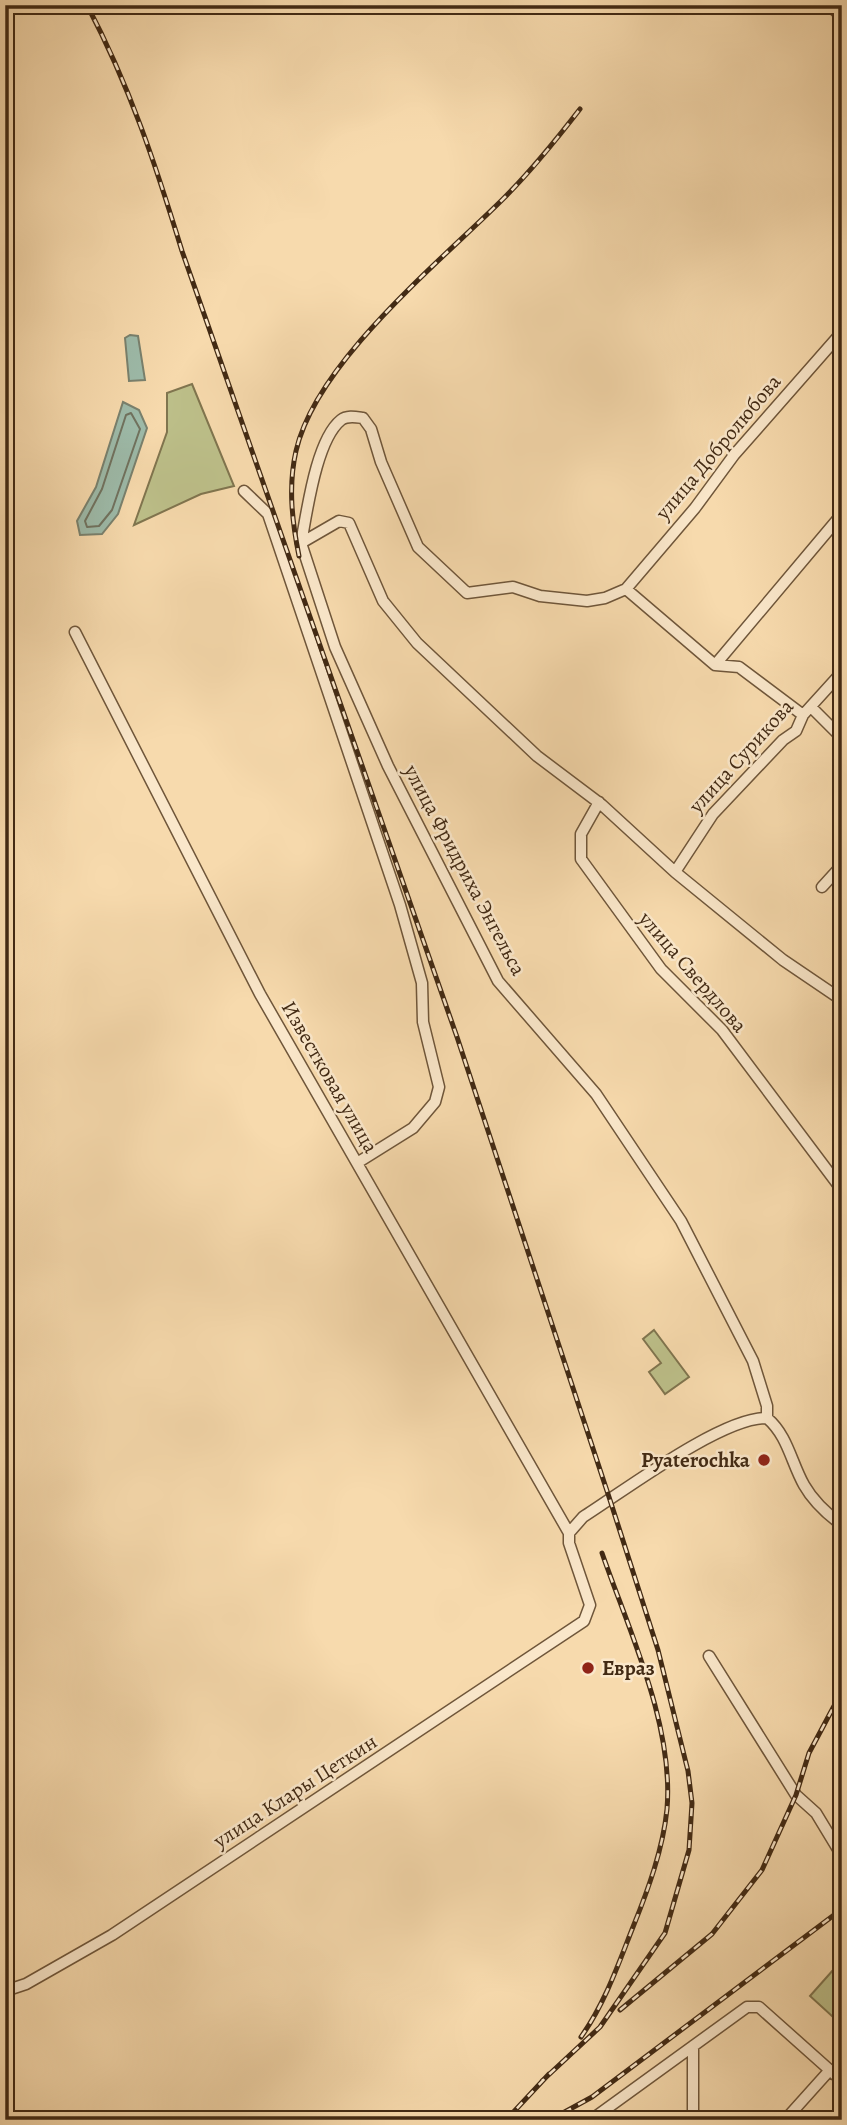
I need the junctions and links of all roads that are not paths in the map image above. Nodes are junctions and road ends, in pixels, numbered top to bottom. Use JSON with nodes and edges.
{"nodes":[{"id":1,"x":829,"y":5,"type":"edge"},
{"id":2,"x":842,"y":17,"type":"edge"},
{"id":3,"x":842,"y":332,"type":"edge"},
{"id":4,"x":244,"y":491,"type":"dead end"},
{"id":5,"x":842,"y":514,"type":"edge"},
{"id":6,"x":301,"y":543,"type":"junction"},
{"id":7,"x":626,"y":589,"type":"junction"},
{"id":8,"x":75,"y":632,"type":"dead end"},
{"id":9,"x":715,"y":665,"type":"junction"},
{"id":10,"x":842,"y":672,"type":"edge"},
{"id":11,"x":807,"y":711,"type":"junction"},
{"id":12,"x":842,"y":738,"type":"edge"},
{"id":13,"x":599,"y":802,"type":"junction"},
{"id":14,"x":842,"y":865,"type":"edge"},
{"id":15,"x":675,"y":872,"type":"junction"},
{"id":16,"x":822,"y":887,"type":"dead end"},
{"id":17,"x":842,"y":1000,"type":"edge"},
{"id":18,"x":357,"y":1163,"type":"junction"},
{"id":19,"x":842,"y":1190,"type":"edge"},
{"id":20,"x":767,"y":1418,"type":"junction"},
{"id":21,"x":842,"y":1525,"type":"edge"},
{"id":22,"x":569,"y":1532,"type":"junction"},
{"id":23,"x":709,"y":1656,"type":"dead end"},
{"id":24,"x":839,"y":1851,"type":"dead end"},
{"id":25,"x":5,"y":1991,"type":"edge"},
{"id":26,"x":693,"y":2046,"type":"junction"},
{"id":27,"x":829,"y":2071,"type":"junction"},
{"id":28,"x":842,"y":2081,"type":"edge"},
{"id":29,"x":591,"y":2120,"type":"edge"},
{"id":30,"x":693,"y":2120,"type":"edge"},
{"id":31,"x":785,"y":2120,"type":"edge"}],
"edges":[{"from":1,"to":2,"type":"street"},
{"from":3,"to":7,"type":"street","name":"улица Добролюбова"},
{"from":4,"to":18,"type":"street"},
{"from":5,"to":9,"type":"street"},
{"from":6,"to":7,"type":"street"},
{"from":6,"to":13,"type":"street"},
{"from":6,"to":20,"type":"street","name":"улица Фридриха Энгельса"},
{"from":7,"to":9,"type":"street"},
{"from":8,"to":18,"type":"street","name":"Известковая улица"},
{"from":9,"to":11,"type":"street"},
{"from":10,"to":11,"type":"street","name":"улица Сурикова"},
{"from":11,"to":12,"type":"street"},
{"from":11,"to":15,"type":"street","name":"улица Сурикова"},
{"from":13,"to":15,"type":"street"},
{"from":13,"to":19,"type":"street","name":"улица Свердлова"},
{"from":14,"to":16,"type":"street"},
{"from":15,"to":17,"type":"street"},
{"from":18,"to":22,"type":"street","name":"Известковая улица"},
{"from":20,"to":21,"type":"street","name":"улица Фридриха Энгельса"},
{"from":20,"to":22,"type":"street"},
{"from":22,"to":25,"type":"street","name":"улица Клары Цеткин"},
{"from":23,"to":24,"type":"street"},
{"from":26,"to":27,"type":"street"},
{"from":26,"to":29,"type":"street"},
{"from":26,"to":30,"type":"street"},
{"from":27,"to":28,"type":"street"},
{"from":27,"to":31,"type":"street"}]}
